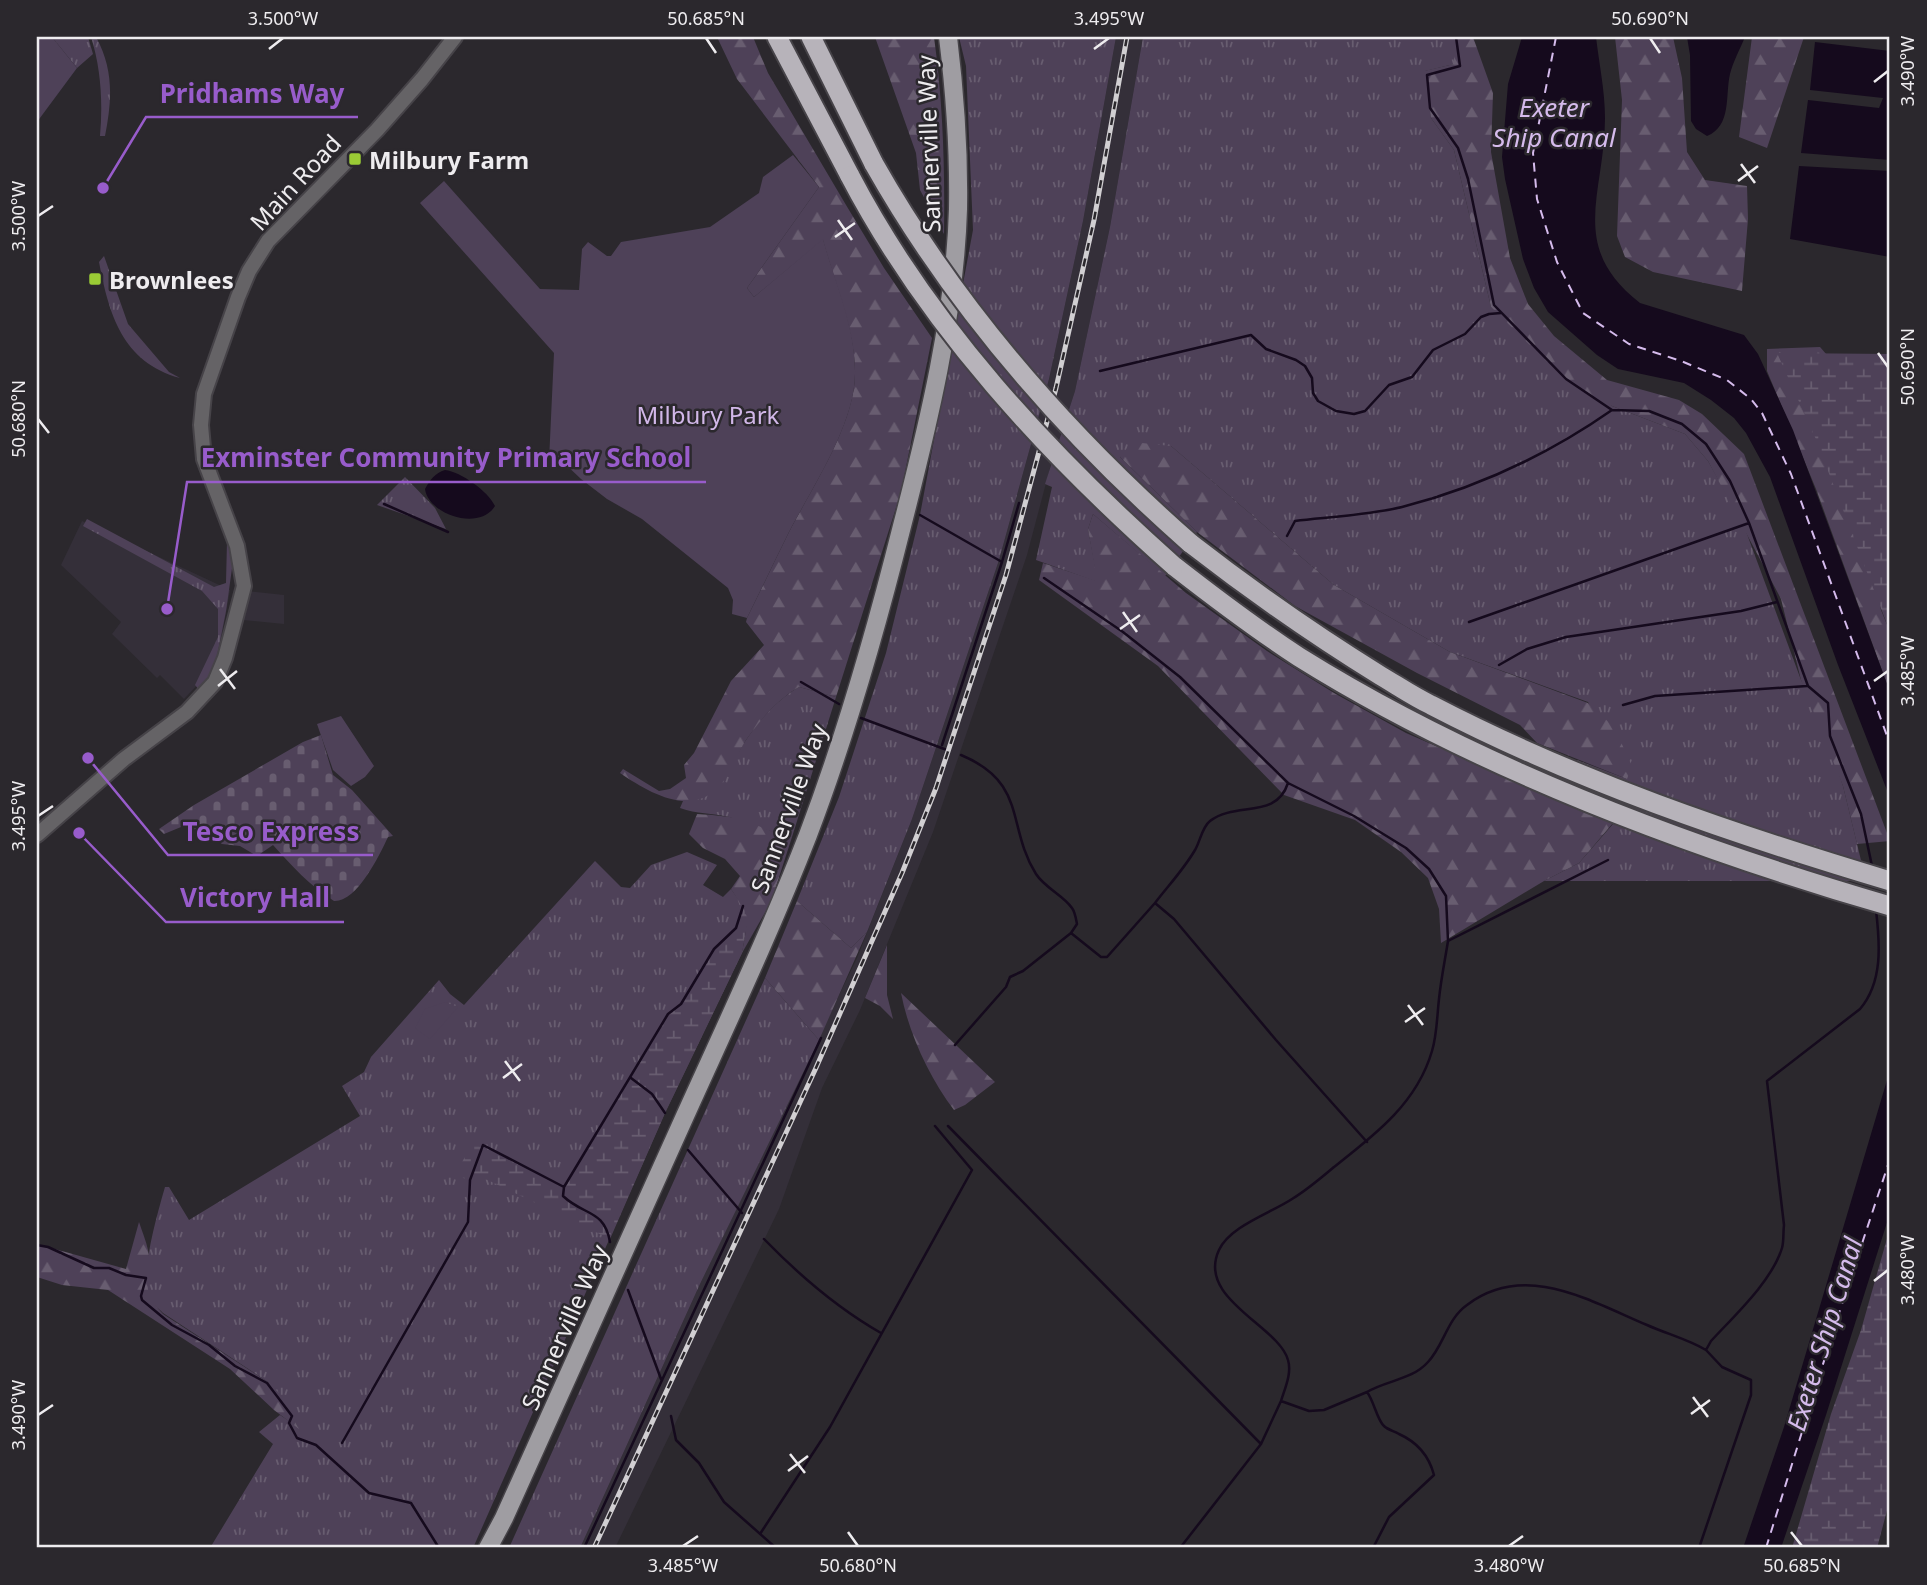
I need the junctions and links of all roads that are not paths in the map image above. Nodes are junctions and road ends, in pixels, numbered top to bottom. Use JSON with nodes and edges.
{"nodes":[{"id":1,"x":456,"y":37,"type":"edge"},
{"id":2,"x":777,"y":37,"type":"edge"},
{"id":3,"x":811,"y":37,"type":"edge"},
{"id":4,"x":947,"y":37,"type":"edge"},
{"id":5,"x":37,"y":835,"type":"edge"},
{"id":6,"x":1890,"y":881,"type":"edge"},
{"id":7,"x":1890,"y":906,"type":"edge"},
{"id":8,"x":488,"y":1548,"type":"edge"}],
"edges":[{"from":1,"to":5,"type":"street","name":"Main Road"},
{"from":2,"to":7,"type":"highway","bridge":true},
{"from":3,"to":6,"type":"highway","bridge":true},
{"from":4,"to":8,"type":"main road","name":"Sannerville Way"}]}
